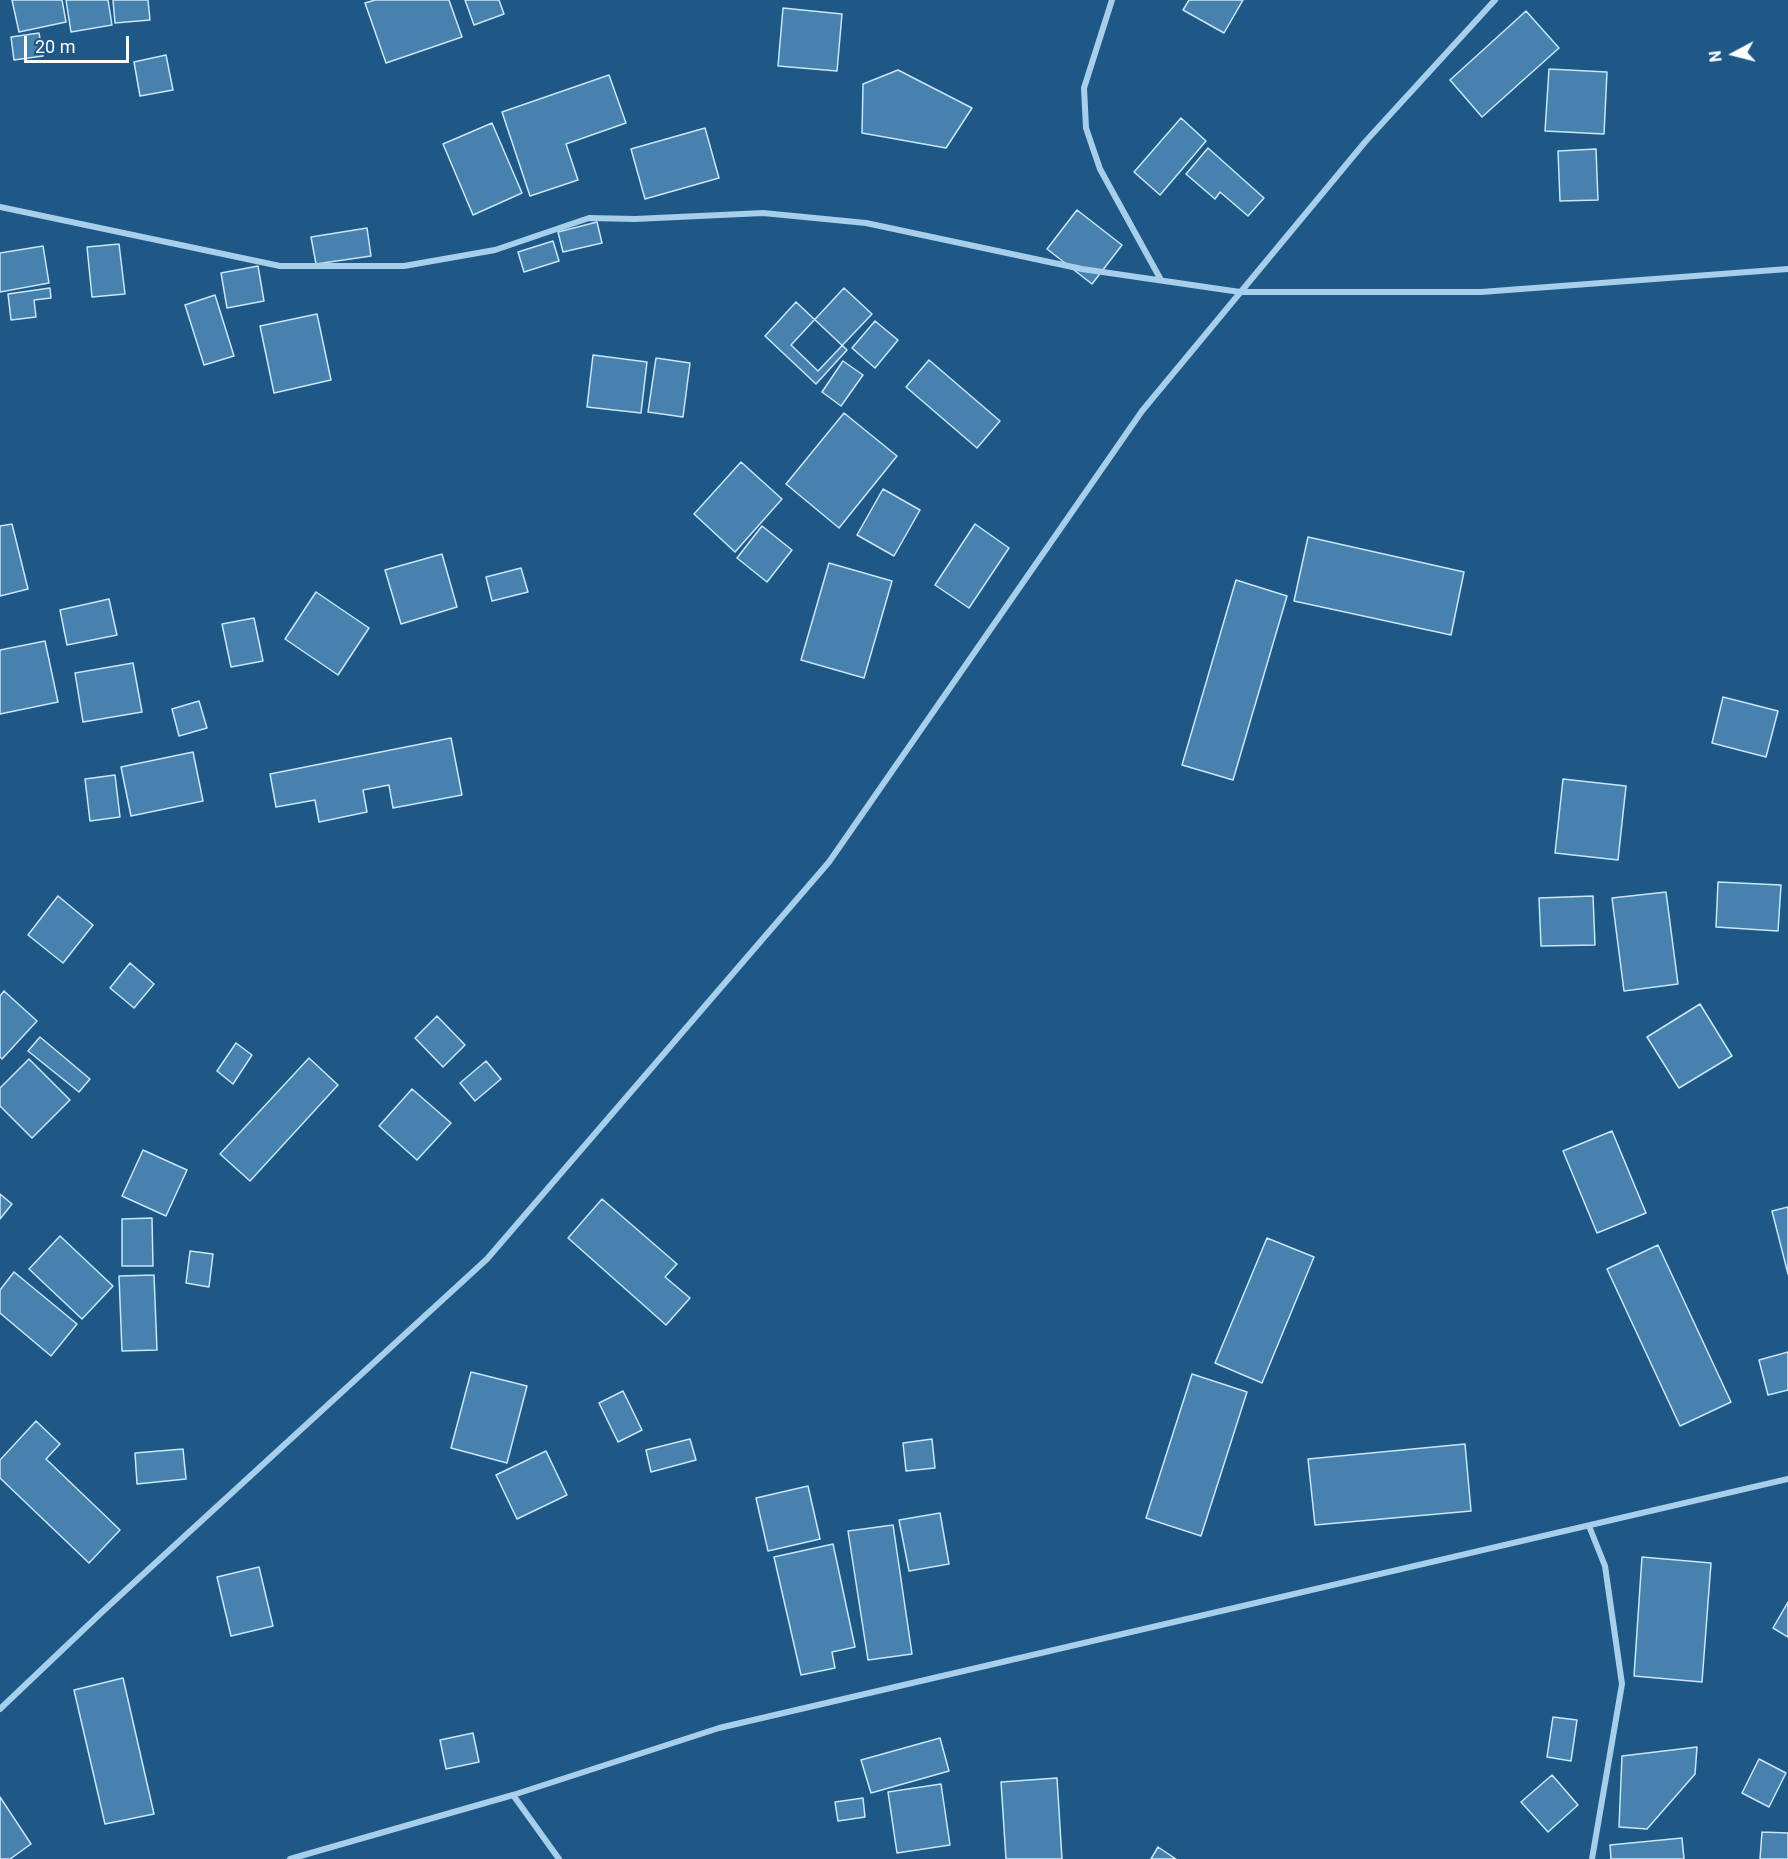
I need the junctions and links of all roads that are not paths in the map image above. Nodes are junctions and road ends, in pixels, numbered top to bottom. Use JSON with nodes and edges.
{"nodes":[{"id":1,"x":1112,"y":0,"type":"edge"},
{"id":2,"x":1495,"y":0,"type":"edge"},
{"id":3,"x":0,"y":207,"type":"edge"},
{"id":4,"x":1788,"y":269,"type":"edge"},
{"id":5,"x":1161,"y":280,"type":"junction"},
{"id":6,"x":1240,"y":292,"type":"junction"},
{"id":7,"x":1788,"y":1479,"type":"edge"},
{"id":8,"x":1589,"y":1526,"type":"junction"},
{"id":9,"x":0,"y":1709,"type":"edge"},
{"id":10,"x":513,"y":1795,"type":"junction"},
{"id":11,"x":290,"y":1859,"type":"edge"},
{"id":12,"x":559,"y":1859,"type":"edge"},
{"id":13,"x":1592,"y":1859,"type":"edge"}],
"edges":[{"from":1,"to":5,"type":"street"},
{"from":2,"to":6,"type":"street"},
{"from":3,"to":5,"type":"street"},
{"from":4,"to":6,"type":"street"},
{"from":5,"to":6,"type":"street"},
{"from":6,"to":9,"type":"street"},
{"from":7,"to":8,"type":"street"},
{"from":8,"to":10,"type":"street"},
{"from":8,"to":13,"type":"street"},
{"from":10,"to":11,"type":"street"},
{"from":10,"to":12,"type":"street"}]}
